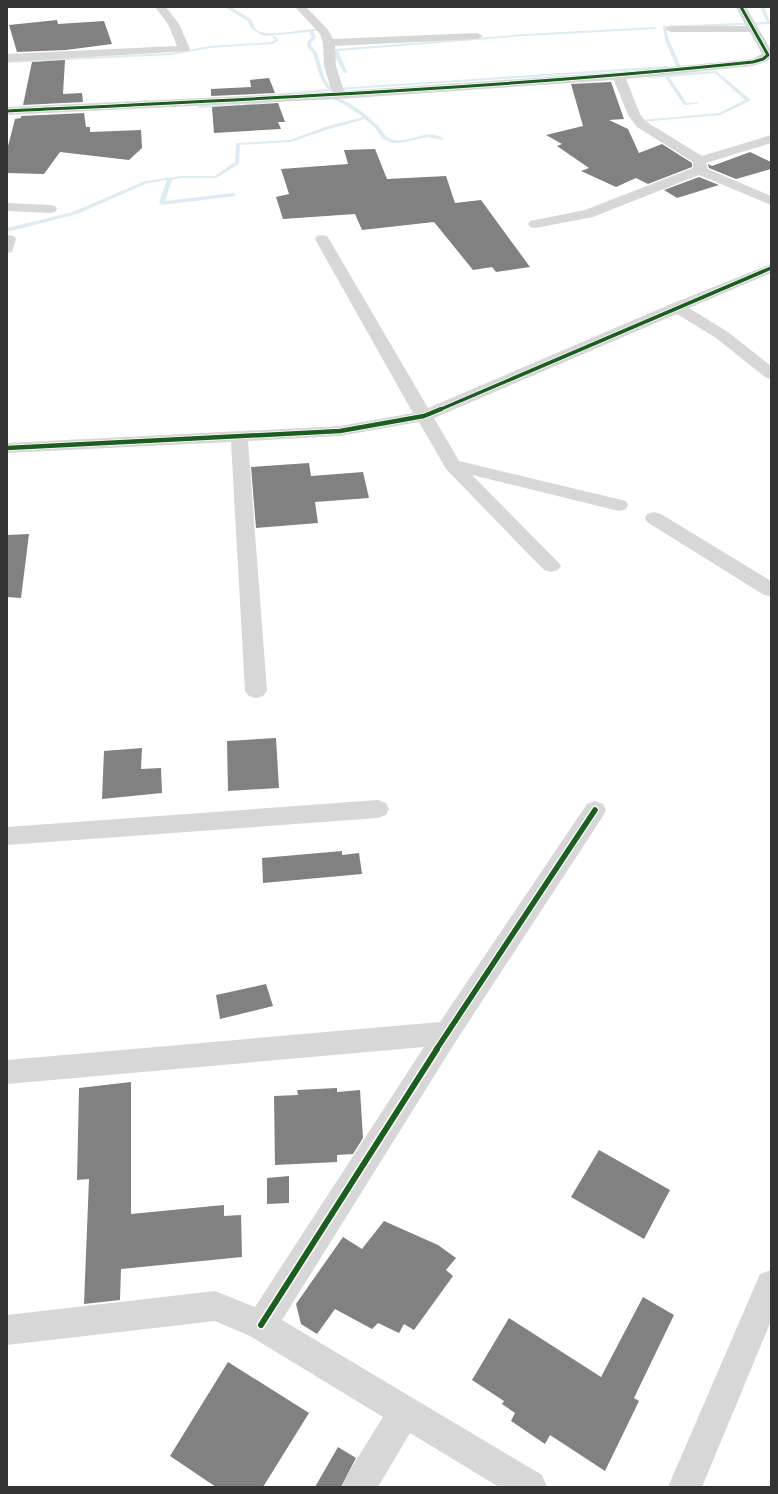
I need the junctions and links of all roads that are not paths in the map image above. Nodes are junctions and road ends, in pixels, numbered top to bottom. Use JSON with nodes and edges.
{"nodes":[{"id":1,"x":160,"y":7,"type":"edge"},
{"id":2,"x":300,"y":7,"type":"edge"},
{"id":3,"x":741,"y":7,"type":"edge"},
{"id":4,"x":671,"y":29,"type":"dead end"},
{"id":5,"x":754,"y":29,"type":"junction"},
{"id":6,"x":477,"y":36,"type":"dead end"},
{"id":7,"x":329,"y":43,"type":"junction"},
{"id":8,"x":7,"y":58,"type":"edge"},
{"id":9,"x":619,"y":76,"type":"junction"},
{"id":10,"x":339,"y":96,"type":"junction"},
{"id":11,"x":7,"y":111,"type":"edge"},
{"id":12,"x":771,"y":139,"type":"edge"},
{"id":13,"x":700,"y":166,"type":"junction"},
{"id":14,"x":771,"y":201,"type":"edge"},
{"id":15,"x":7,"y":207,"type":"edge"},
{"id":16,"x":50,"y":209,"type":"dead end"},
{"id":17,"x":535,"y":224,"type":"dead end"},
{"id":18,"x":322,"y":239,"type":"dead end"},
{"id":19,"x":771,"y":268,"type":"edge"},
{"id":20,"x":676,"y":307,"type":"junction"},
{"id":21,"x":771,"y":374,"type":"edge"},
{"id":22,"x":424,"y":416,"type":"junction"},
{"id":23,"x":239,"y":436,"type":"junction"},
{"id":24,"x":7,"y":448,"type":"edge"},
{"id":25,"x":452,"y":465,"type":"junction"},
{"id":26,"x":619,"y":505,"type":"dead end"},
{"id":27,"x":654,"y":518,"type":"dead end"},
{"id":28,"x":551,"y":566,"type":"dead end"},
{"id":29,"x":771,"y":590,"type":"edge"},
{"id":30,"x":256,"y":691,"type":"dead end"},
{"id":31,"x":378,"y":809,"type":"dead end"},
{"id":32,"x":595,"y":810,"type":"dead end"},
{"id":33,"x":7,"y":836,"type":"edge"},
{"id":34,"x":447,"y":1033,"type":"junction"},
{"id":35,"x":7,"y":1072,"type":"edge"},
{"id":36,"x":771,"y":1285,"type":"edge"},
{"id":37,"x":260,"y":1325,"type":"junction"},
{"id":38,"x":7,"y":1330,"type":"edge"},
{"id":39,"x":404,"y":1412,"type":"junction"},
{"id":40,"x":359,"y":1487,"type":"edge"},
{"id":41,"x":530,"y":1487,"type":"edge"},
{"id":42,"x":685,"y":1487,"type":"edge"}],
"edges":[{"from":1,"to":8,"type":"street"},
{"from":2,"to":7,"type":"street"},
{"from":3,"to":5,"type":"street"},
{"from":4,"to":5,"type":"street"},
{"from":5,"to":9,"type":"street"},
{"from":6,"to":7,"type":"street"},
{"from":7,"to":10,"type":"street"},
{"from":9,"to":10,"type":"street"},
{"from":9,"to":13,"type":"street"},
{"from":10,"to":11,"type":"street"},
{"from":12,"to":13,"type":"street"},
{"from":13,"to":14,"type":"street"},
{"from":13,"to":17,"type":"street"},
{"from":15,"to":16,"type":"street"},
{"from":18,"to":22,"type":"street"},
{"from":19,"to":20,"type":"street"},
{"from":20,"to":21,"type":"street"},
{"from":20,"to":22,"type":"street"},
{"from":22,"to":23,"type":"street"},
{"from":22,"to":25,"type":"street"},
{"from":23,"to":24,"type":"street"},
{"from":23,"to":30,"type":"street"},
{"from":25,"to":26,"type":"street"},
{"from":25,"to":28,"type":"street"},
{"from":27,"to":29,"type":"street"},
{"from":31,"to":33,"type":"street"},
{"from":32,"to":34,"type":"street"},
{"from":34,"to":35,"type":"street"},
{"from":34,"to":37,"type":"street"},
{"from":36,"to":42,"type":"street"},
{"from":37,"to":38,"type":"street"},
{"from":37,"to":39,"type":"street"},
{"from":39,"to":40,"type":"street"},
{"from":39,"to":41,"type":"street"}]}
